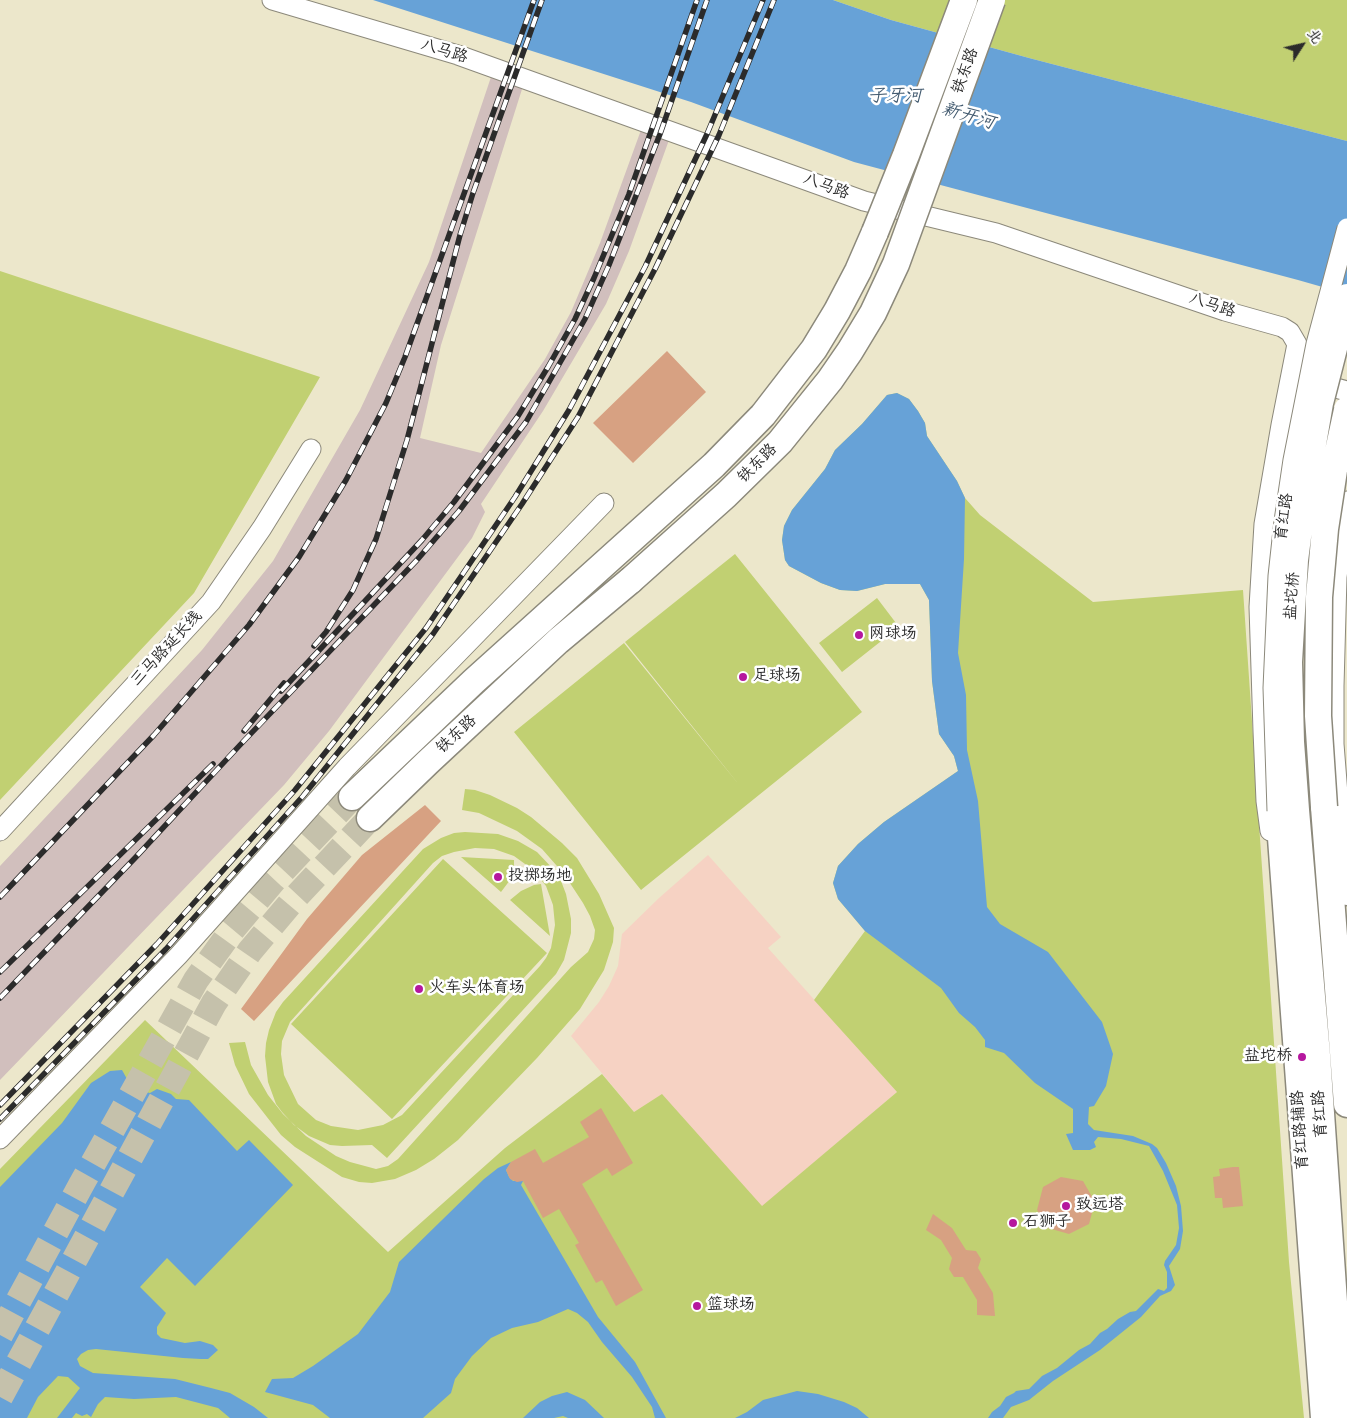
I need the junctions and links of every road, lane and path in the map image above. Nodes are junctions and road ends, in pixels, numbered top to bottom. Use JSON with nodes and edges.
{"nodes":[{"id":1,"x":272,"y":0,"type":"edge"},
{"id":2,"x":950,"y":0,"type":"edge"},
{"id":3,"x":964,"y":0,"type":"edge"},
{"id":4,"x":992,"y":0,"type":"edge"},
{"id":5,"x":1005,"y":0,"type":"edge"},
{"id":6,"x":1347,"y":228,"type":"edge"},
{"id":7,"x":875,"y":232,"type":"junction"},
{"id":8,"x":896,"y":264,"type":"junction"},
{"id":9,"x":1347,"y":297,"type":"edge"},
{"id":10,"x":1291,"y":376,"type":"junction"},
{"id":11,"x":1347,"y":391,"type":"edge"},
{"id":12,"x":1347,"y":410,"type":"edge"},
{"id":13,"x":1281,"y":425,"type":"junction"},
{"id":14,"x":1347,"y":440,"type":"edge"},
{"id":15,"x":311,"y":449,"type":"dead end"},
{"id":16,"x":1347,"y":501,"type":"edge"},
{"id":17,"x":604,"y":503,"type":"dead end"},
{"id":18,"x":352,"y":797,"type":"tunnel mouth"},
{"id":19,"x":1332,"y":807,"type":"junction"},
{"id":20,"x":1287,"y":811,"type":"junction"},
{"id":21,"x":370,"y":818,"type":"tunnel mouth"},
{"id":22,"x":0,"y":831,"type":"edge"},
{"id":23,"x":1347,"y":887,"type":"edge"},
{"id":24,"x":1284,"y":895,"type":"junction"},
{"id":25,"x":1347,"y":1104,"type":"edge"},
{"id":26,"x":0,"y":1139,"type":"edge"},
{"id":27,"x":1322,"y":1418,"type":"edge"},
{"id":28,"x":1342,"y":1418,"type":"edge"}],
"edges":[{"from":1,"to":10,"type":"street","name":"八马路"},
{"from":2,"to":7,"type":"highway","bridge":true},
{"from":3,"to":7,"type":"highway","name":"铁东路","bridge":true},
{"from":4,"to":8,"type":"highway","name":"铁东路","bridge":true},
{"from":5,"to":8,"type":"highway","bridge":true},
{"from":6,"to":20,"type":"street","name":"育红路","bridge":true},
{"from":7,"to":18,"type":"highway","name":"铁东路"},
{"from":8,"to":21,"type":"highway","name":"铁东路","bridge":true},
{"from":9,"to":20,"type":"highway","name":"盐坨桥","bridge":true},
{"from":10,"to":11,"type":"street"},
{"from":10,"to":13,"type":"street","name":"八马路"},
{"from":12,"to":19,"type":"highway","name":"盐坨桥","bridge":true},
{"from":13,"to":14,"type":"street"},
{"from":13,"to":24,"type":"street","name":"八马路"},
{"from":15,"to":22,"type":"street","name":"三马路延长线"},
{"from":16,"to":19,"type":"street","name":"育红路"},
{"from":17,"to":26,"type":"street"},
{"from":19,"to":23,"type":"main road"},
{"from":19,"to":25,"type":"highway","name":"育红路"},
{"from":20,"to":24,"type":"main road","name":"育红路辅路"},
{"from":20,"to":28,"type":"highway","name":"育红路"},
{"from":24,"to":27,"type":"main road","name":"育红路辅路"}]}
